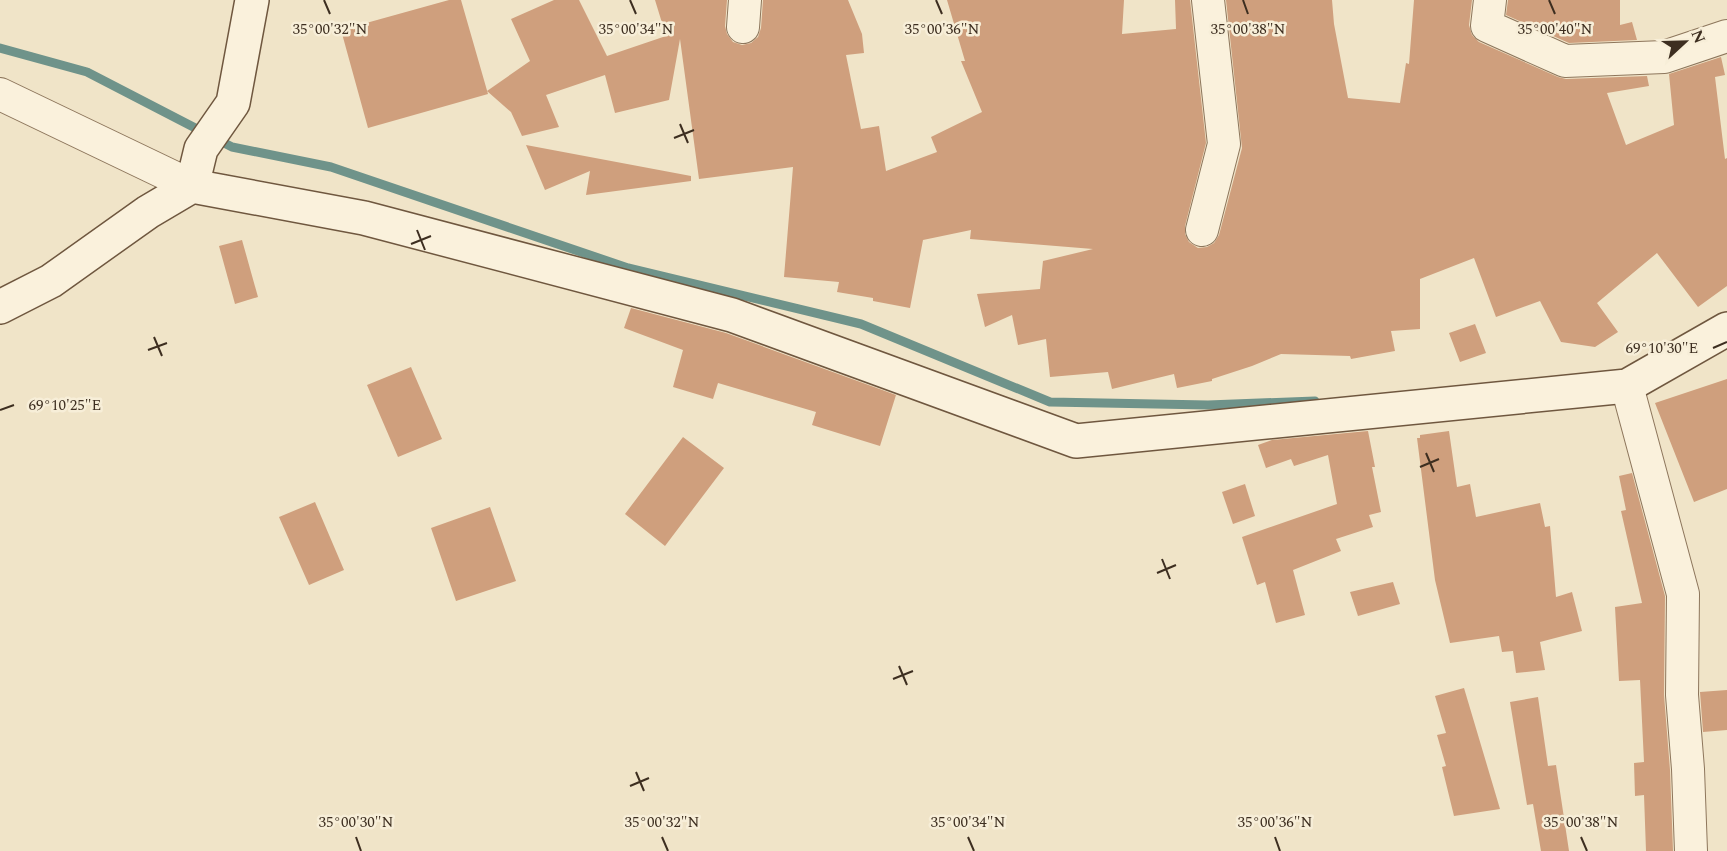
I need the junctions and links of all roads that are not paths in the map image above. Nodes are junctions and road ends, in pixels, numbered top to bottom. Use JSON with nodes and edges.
{"nodes":[{"id":1,"x":252,"y":0,"type":"edge"},
{"id":2,"x":1208,"y":0,"type":"edge"},
{"id":3,"x":1490,"y":0,"type":"edge"},
{"id":4,"x":1727,"y":36,"type":"edge"},
{"id":5,"x":0,"y":94,"type":"edge"},
{"id":6,"x":192,"y":186,"type":"junction"},
{"id":7,"x":1202,"y":230,"type":"dead end"},
{"id":8,"x":0,"y":307,"type":"edge"},
{"id":9,"x":1727,"y":329,"type":"edge"},
{"id":10,"x":1627,"y":386,"type":"junction"},
{"id":11,"x":1691,"y":851,"type":"edge"}],
"edges":[{"from":1,"to":6,"type":"street"},
{"from":2,"to":7,"type":"street"},
{"from":3,"to":4,"type":"street"},
{"from":5,"to":6,"type":"street"},
{"from":6,"to":8,"type":"street"},
{"from":6,"to":10,"type":"street"},
{"from":9,"to":10,"type":"street"},
{"from":10,"to":11,"type":"street"}]}
